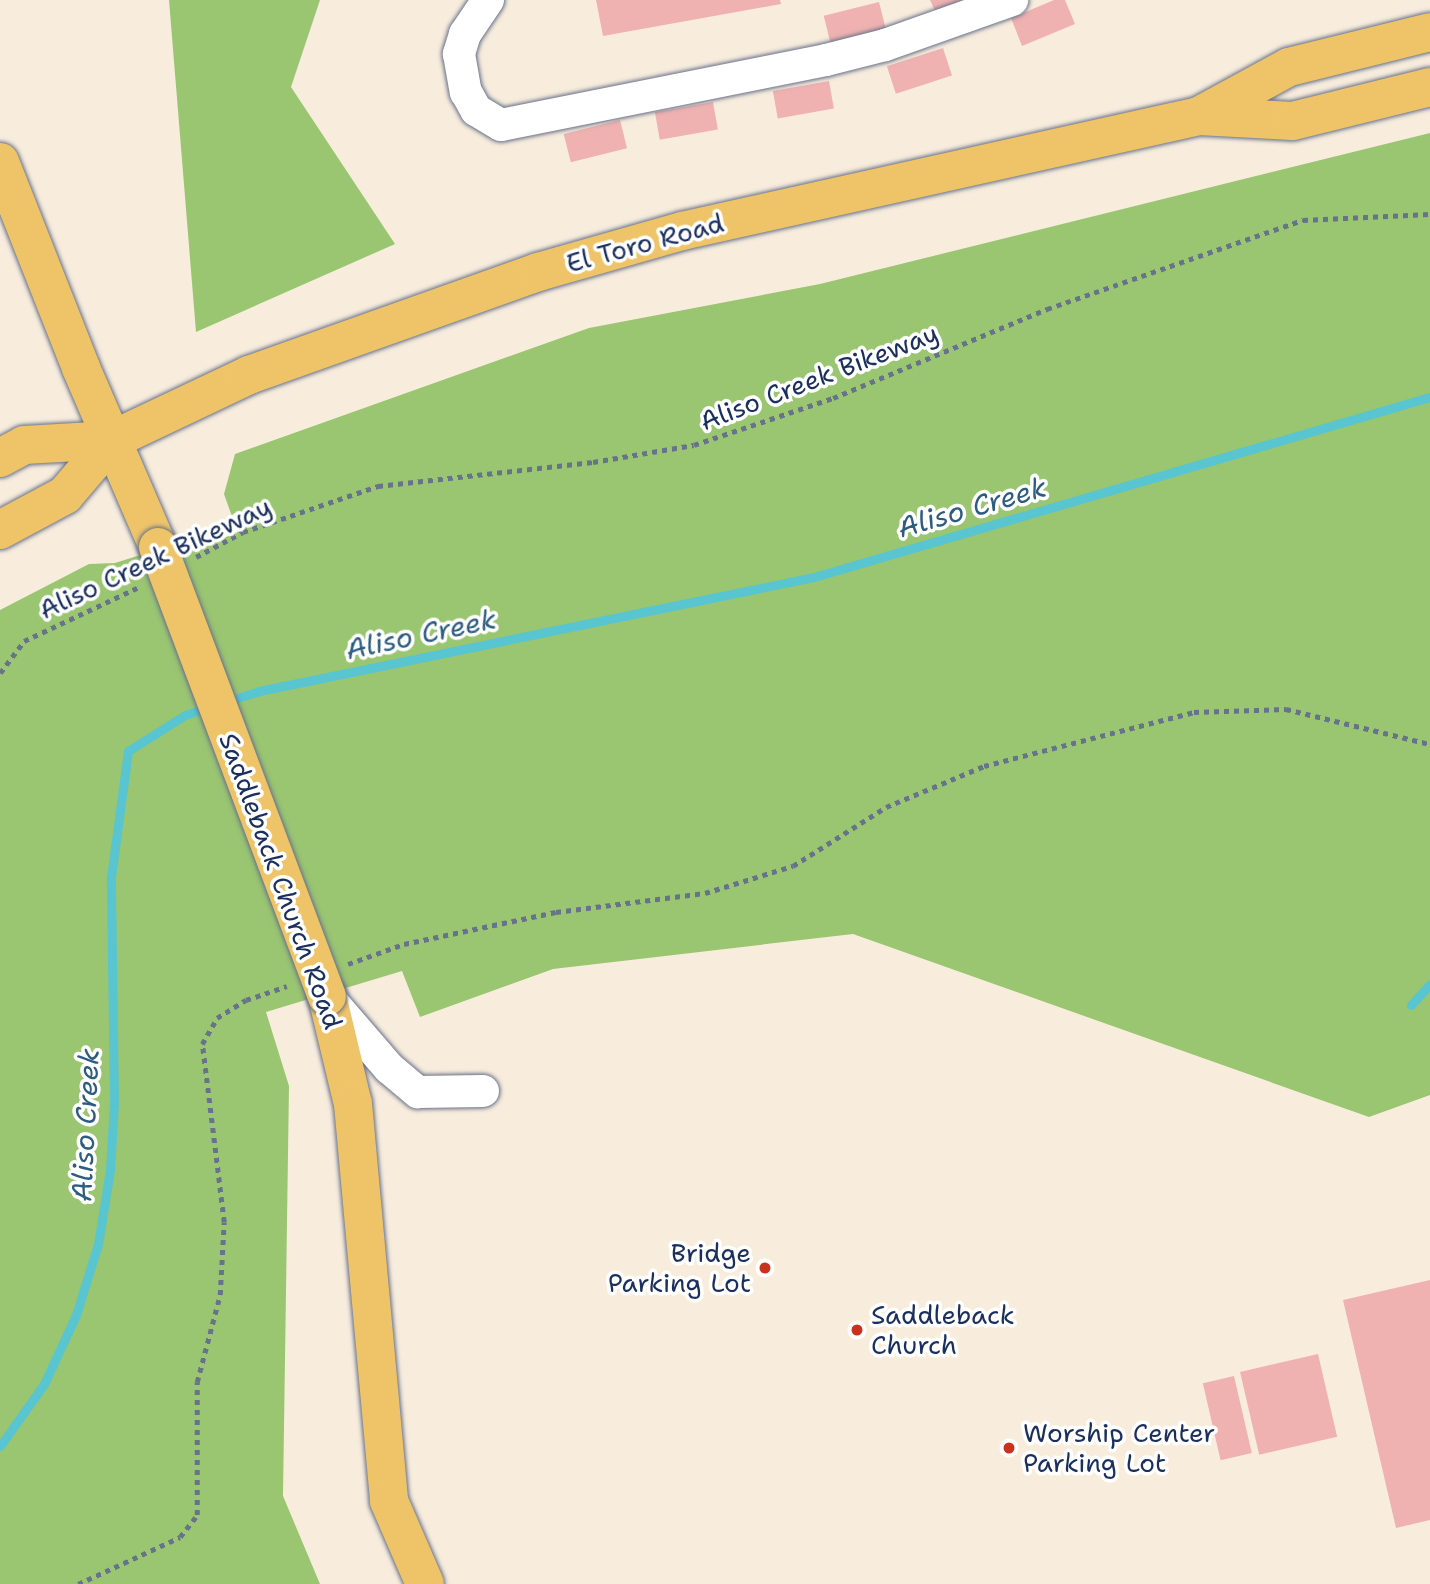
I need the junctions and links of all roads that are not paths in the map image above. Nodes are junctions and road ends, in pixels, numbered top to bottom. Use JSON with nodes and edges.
{"nodes":[{"id":1,"x":488,"y":0,"type":"edge"},
{"id":2,"x":1012,"y":0,"type":"edge"},
{"id":3,"x":1430,"y":32,"type":"edge"},
{"id":4,"x":1430,"y":87,"type":"edge"},
{"id":5,"x":1199,"y":116,"type":"junction"},
{"id":6,"x":0,"y":162,"type":"edge"},
{"id":7,"x":112,"y":440,"type":"junction"},
{"id":8,"x":0,"y":458,"type":"edge"},
{"id":9,"x":0,"y":530,"type":"edge"},
{"id":10,"x":322,"y":982,"type":"junction"},
{"id":11,"x":483,"y":1091,"type":"dead end"},
{"id":12,"x":425,"y":1584,"type":"edge"}],
"edges":[{"from":1,"to":2,"type":"street"},
{"from":3,"to":5,"type":"main road","name":"El Toro Road"},
{"from":4,"to":5,"type":"main road","name":"El Toro Road"},
{"from":5,"to":7,"type":"main road","name":"El Toro Road"},
{"from":6,"to":7,"type":"main road","name":"Saddleback Church Road"},
{"from":7,"to":8,"type":"main road","name":"El Toro Road"},
{"from":7,"to":9,"type":"main road","name":"El Toro Road"},
{"from":7,"to":10,"type":"main road","name":"Saddleback Church Road","bridge":true},
{"from":10,"to":11,"type":"street"},
{"from":10,"to":12,"type":"main road","name":"Saddleback Church Road"}]}
